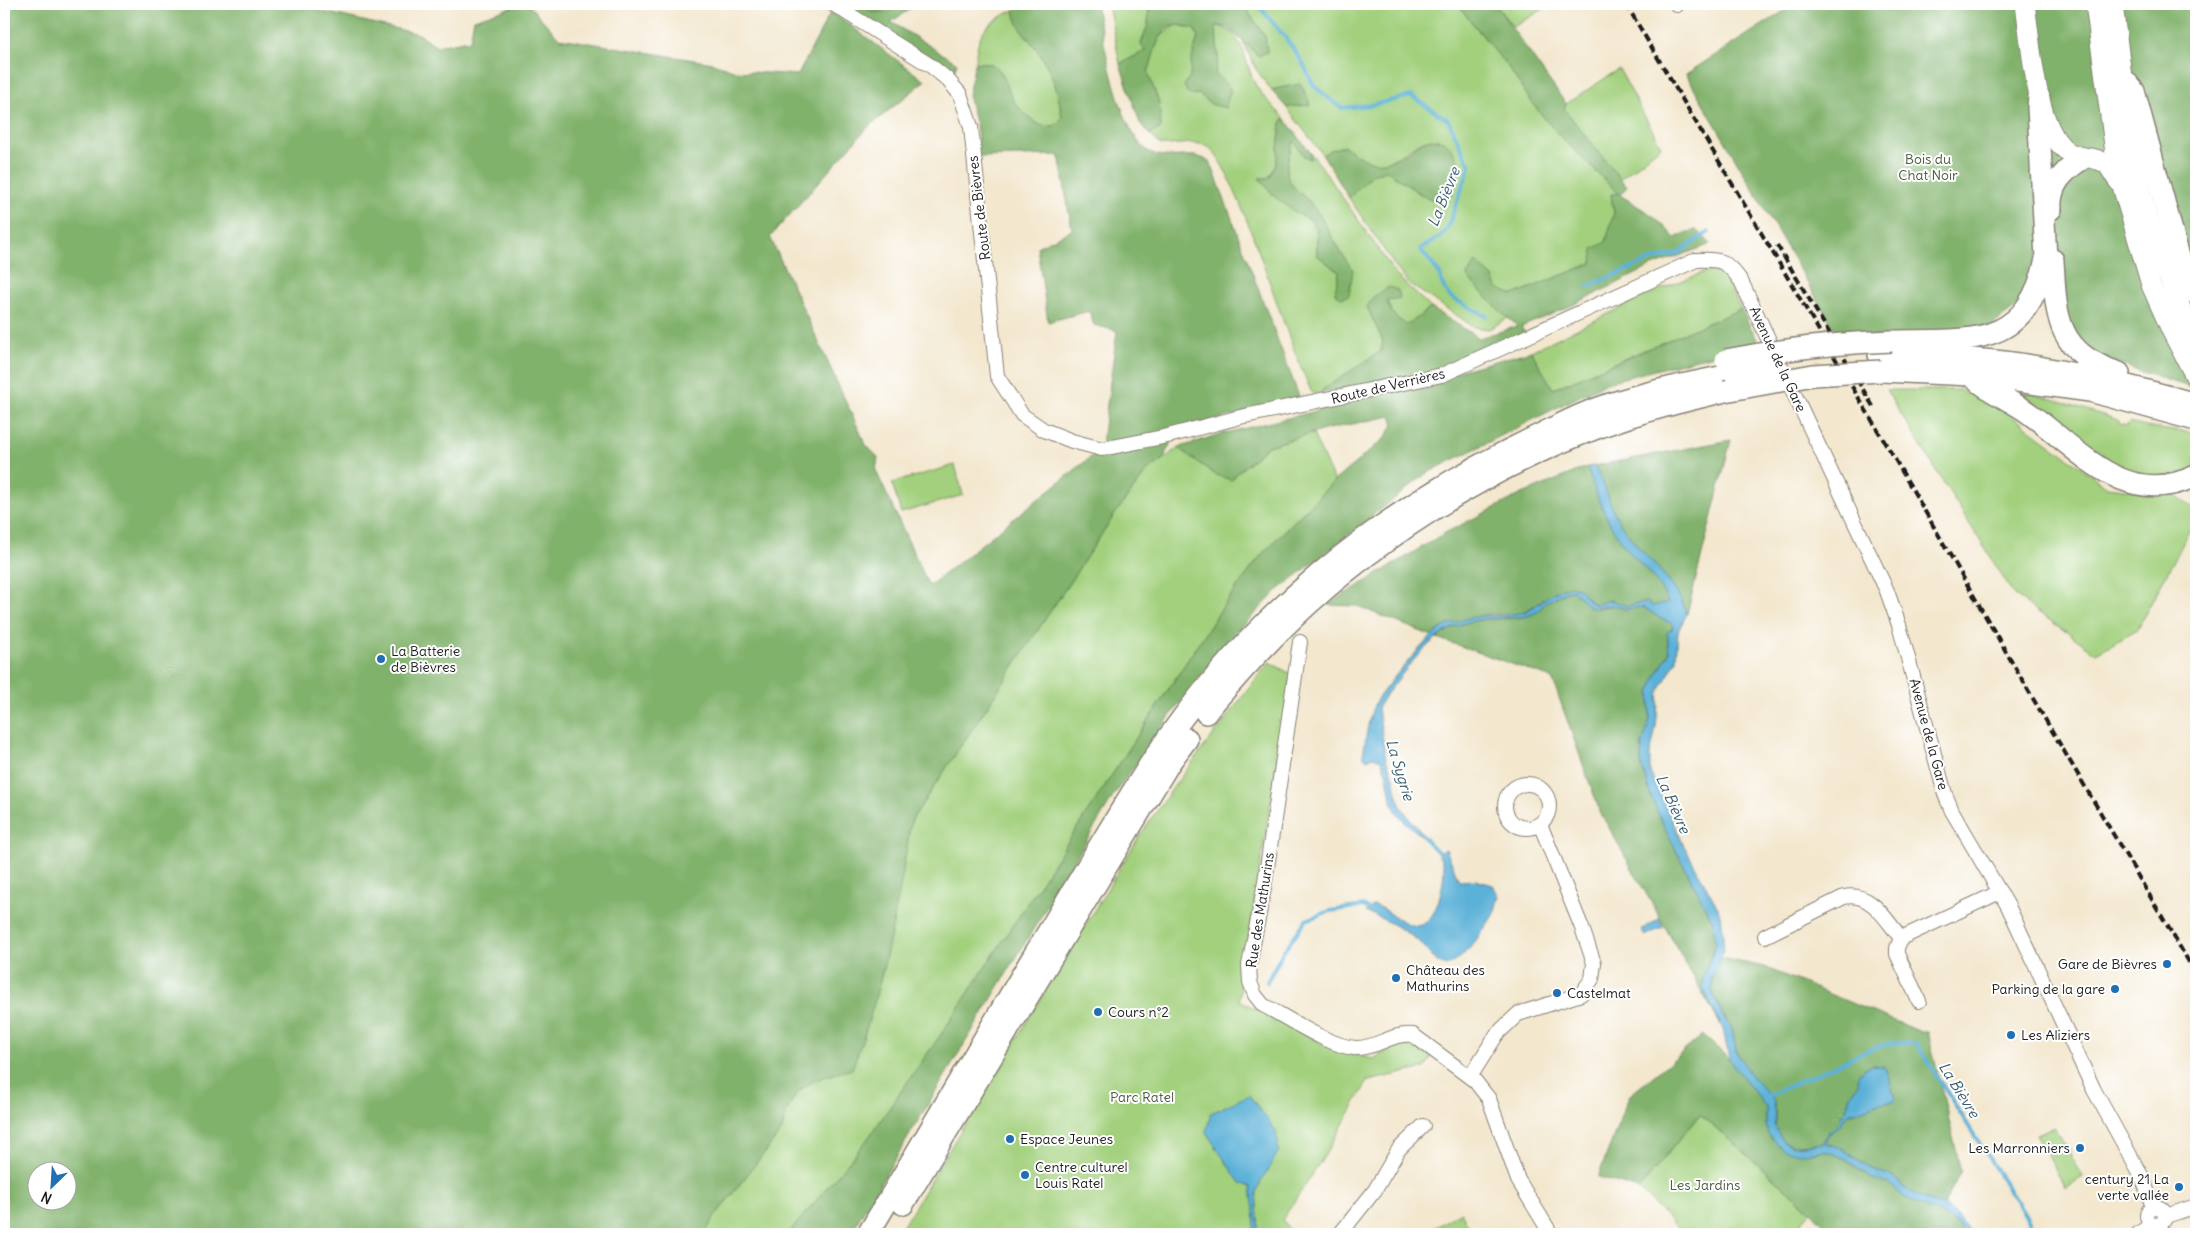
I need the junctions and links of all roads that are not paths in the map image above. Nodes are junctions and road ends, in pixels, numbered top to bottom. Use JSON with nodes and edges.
{"nodes":[{"id":1,"x":833,"y":4,"type":"edge"},
{"id":2,"x":2025,"y":4,"type":"edge"},
{"id":3,"x":2095,"y":4,"type":"edge"},
{"id":4,"x":2113,"y":4,"type":"edge"},
{"id":5,"x":2122,"y":77,"type":"junction"},
{"id":6,"x":2039,"y":97,"type":"junction"},
{"id":7,"x":2082,"y":158,"type":"junction"},
{"id":8,"x":2122,"y":186,"type":"junction"},
{"id":9,"x":1716,"y":259,"type":"joint"},
{"id":10,"x":2196,"y":294,"type":"edge"},
{"id":11,"x":2196,"y":341,"type":"edge"},
{"id":12,"x":1884,"y":356,"type":"junction"},
{"id":13,"x":1729,"y":375,"type":"junction"},
{"id":14,"x":1972,"y":375,"type":"junction"},
{"id":15,"x":2196,"y":378,"type":"edge"},
{"id":16,"x":2138,"y":388,"type":"junction"},
{"id":17,"x":2191,"y":403,"type":"edge"},
{"id":18,"x":2196,"y":420,"type":"edge"},
{"id":19,"x":1072,"y":441,"type":"joint"},
{"id":20,"x":2196,"y":476,"type":"edge"},
{"id":21,"x":1300,"y":642,"type":"dead end"},
{"id":22,"x":1540,"y":824,"type":"dead end"},
{"id":23,"x":2000,"y":892,"type":"junction"},
{"id":24,"x":1765,"y":936,"type":"dead end"},
{"id":25,"x":1901,"y":938,"type":"junction"},
{"id":26,"x":1919,"y":1001,"type":"dead end"},
{"id":27,"x":1470,"y":1077,"type":"junction"},
{"id":28,"x":1423,"y":1126,"type":"dead end"},
{"id":29,"x":2196,"y":1206,"type":"edge"},
{"id":30,"x":2153,"y":1207,"type":"junction"},
{"id":31,"x":2166,"y":1216,"type":"junction"},
{"id":32,"x":2152,"y":1224,"type":"junction"},
{"id":33,"x":868,"y":1234,"type":"edge"},
{"id":34,"x":885,"y":1234,"type":"edge"},
{"id":35,"x":1340,"y":1234,"type":"edge"},
{"id":36,"x":1551,"y":1234,"type":"edge"},
{"id":37,"x":2138,"y":1234,"type":"edge"}],
"edges":[{"from":1,"to":19,"type":"street","name":"Route de Bièvres"},
{"from":2,"to":6,"type":"main road"},
{"from":3,"to":8,"type":"main road"},
{"from":4,"to":5,"type":"main road"},
{"from":5,"to":10,"type":"highway"},
{"from":5,"to":11,"type":"main road"},
{"from":6,"to":7,"type":"main road"},
{"from":6,"to":12,"type":"highway"},
{"from":7,"to":8,"type":"main road"},
{"from":7,"to":16,"type":"highway"},
{"from":8,"to":15,"type":"main road"},
{"from":9,"to":19,"type":"street","name":"Route de Verrières"},
{"from":9,"to":23,"type":"street","name":"Avenue de la Gare"},
{"from":12,"to":13,"type":"highway","bridge":true},
{"from":12,"to":13,"type":"highway","bridge":true},
{"from":12,"to":14,"type":"highway"},
{"from":12,"to":16,"type":"highway"},
{"from":13,"to":33,"type":"highway"},
{"from":13,"to":34,"type":"highway"},
{"from":14,"to":18,"type":"highway"},
{"from":14,"to":20,"type":"highway"},
{"from":16,"to":17,"type":"highway"},
{"from":21,"to":27,"type":"street","name":"Rue des Mathurins"},
{"from":22,"to":27,"type":"street"},
{"from":23,"to":25,"type":"street"},
{"from":23,"to":30,"type":"street","name":"Avenue de la Gare"},
{"from":24,"to":25,"type":"street"},
{"from":25,"to":26,"type":"street"},
{"from":27,"to":36,"type":"street","name":"Rue des Mathurins"},
{"from":28,"to":35,"type":"street"},
{"from":29,"to":31,"type":"street"},
{"from":30,"to":31,"type":"street"},
{"from":30,"to":32,"type":"street"},
{"from":31,"to":32,"type":"street"},
{"from":32,"to":37,"type":"street"}]}
